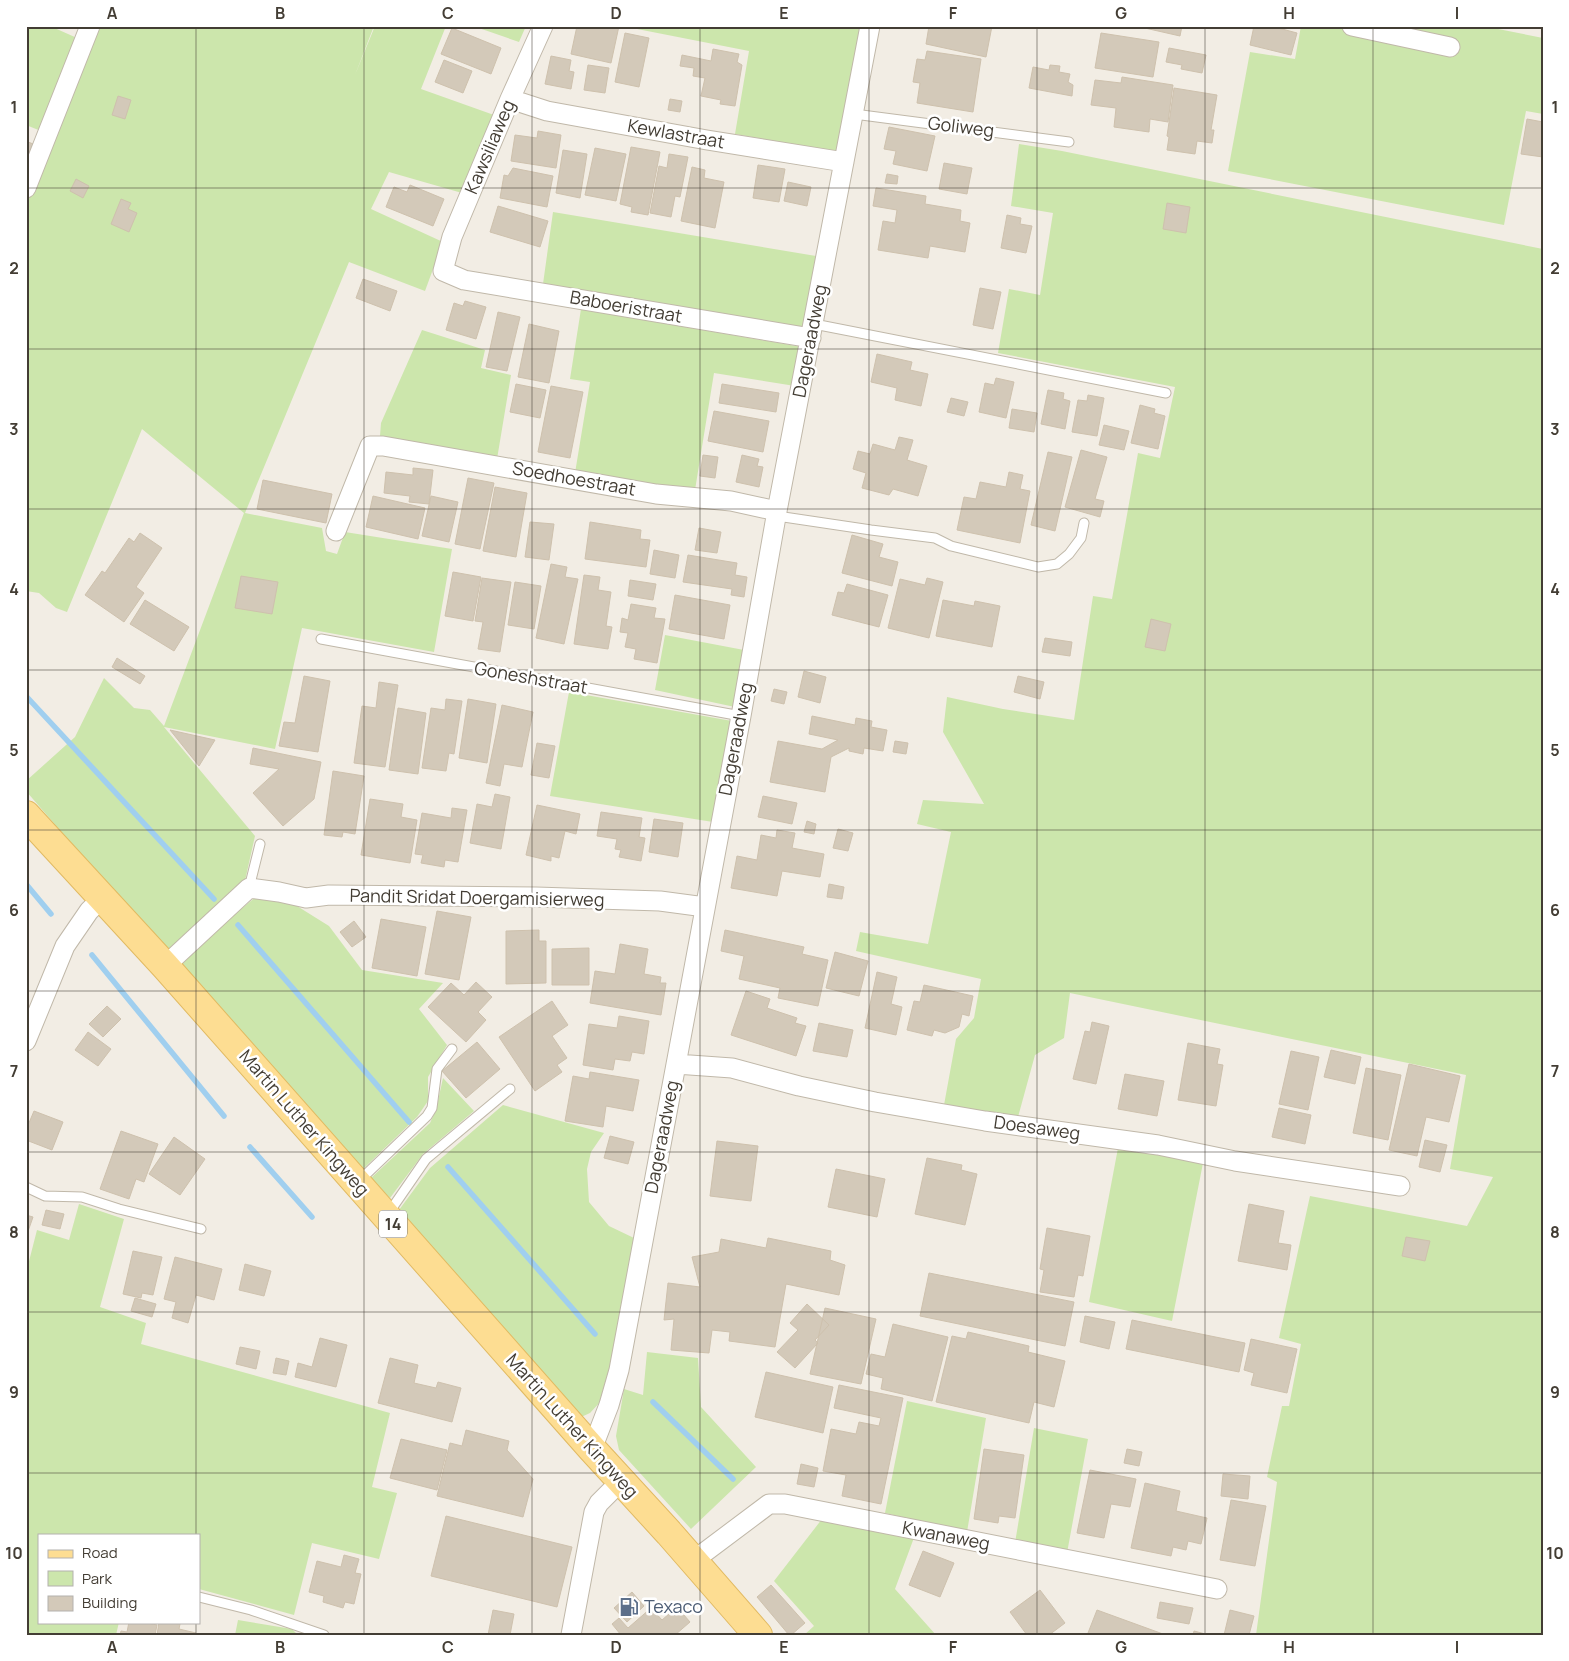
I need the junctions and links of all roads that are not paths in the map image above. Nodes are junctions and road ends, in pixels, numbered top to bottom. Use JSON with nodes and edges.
{"nodes":[{"id":1,"x":90,"y":26,"type":"edge"},
{"id":2,"x":543,"y":26,"type":"edge"},
{"id":3,"x":870,"y":26,"type":"edge"},
{"id":4,"x":1352,"y":26,"type":"edge"},
{"id":5,"x":1450,"y":47,"type":"dead end"},
{"id":6,"x":510,"y":99,"type":"junction"},
{"id":7,"x":854,"y":114,"type":"junction"},
{"id":8,"x":1069,"y":142,"type":"dead end"},
{"id":9,"x":844,"y":162,"type":"junction"},
{"id":10,"x":26,"y":188,"type":"edge"},
{"id":11,"x":443,"y":271,"type":"joint"},
{"id":12,"x":812,"y":331,"type":"junction"},
{"id":13,"x":1166,"y":392,"type":"dead end"},
{"id":14,"x":777,"y":514,"type":"junction"},
{"id":15,"x":1084,"y":523,"type":"dead end"},
{"id":16,"x":336,"y":531,"type":"dead end"},
{"id":17,"x":321,"y":639,"type":"dead end"},
{"id":18,"x":741,"y":716,"type":"junction"},
{"id":19,"x":26,"y":815,"type":"edge"},
{"id":20,"x":260,"y":844,"type":"dead end"},
{"id":21,"x":250,"y":888,"type":"junction"},
{"id":22,"x":102,"y":898,"type":"junction"},
{"id":23,"x":705,"y":907,"type":"junction"},
{"id":24,"x":165,"y":966,"type":"junction"},
{"id":25,"x":26,"y":1041,"type":"edge"},
{"id":26,"x":452,"y":1049,"type":"dead end"},
{"id":27,"x":676,"y":1064,"type":"junction"},
{"id":28,"x":510,"y":1089,"type":"dead end"},
{"id":29,"x":357,"y":1183,"type":"junction"},
{"id":30,"x":1400,"y":1186,"type":"dead end"},
{"id":31,"x":26,"y":1187,"type":"edge"},
{"id":32,"x":386,"y":1216,"type":"junction"},
{"id":33,"x":201,"y":1229,"type":"dead end"},
{"id":34,"x":592,"y":1449,"type":"junction"},
{"id":35,"x":621,"y":1481,"type":"junction"},
{"id":36,"x":693,"y":1561,"type":"junction"},
{"id":37,"x":1217,"y":1589,"type":"dead end"},
{"id":38,"x":200,"y":1597,"type":"edge"},
{"id":39,"x":324,"y":1635,"type":"edge"},
{"id":40,"x":571,"y":1635,"type":"edge"},
{"id":41,"x":758,"y":1635,"type":"edge"}],
"edges":[{"from":1,"to":10,"type":"street"},
{"from":2,"to":6,"type":"street","name":"Kawsiliaweg"},
{"from":3,"to":7,"type":"street","name":"Dageraadweg"},
{"from":4,"to":5,"type":"street"},
{"from":6,"to":9,"type":"street","name":"Kewlastraat"},
{"from":6,"to":11,"type":"street","name":"Kawsiliaweg"},
{"from":7,"to":8,"type":"lane","name":"Goliweg"},
{"from":7,"to":9,"type":"street","name":"Dageraadweg"},
{"from":9,"to":12,"type":"street","name":"Dageraadweg"},
{"from":11,"to":12,"type":"street","name":"Baboeristraat"},
{"from":12,"to":13,"type":"lane"},
{"from":12,"to":14,"type":"street","name":"Dageraadweg"},
{"from":14,"to":15,"type":"lane"},
{"from":14,"to":16,"type":"street","name":"Soedhoestraat"},
{"from":14,"to":18,"type":"street","name":"Dageraadweg"},
{"from":17,"to":18,"type":"lane","name":"Goneshstraat"},
{"from":18,"to":23,"type":"street","name":"Dageraadweg"},
{"from":19,"to":22,"type":"main road","name":"Martin Luther Kingweg","number":"14"},
{"from":20,"to":21,"type":"lane"},
{"from":21,"to":23,"type":"street","name":"Pandit Sridat Doergamisierweg"},
{"from":21,"to":24,"type":"street"},
{"from":22,"to":24,"type":"main road","name":"Martin Luther Kingweg","number":"14"},
{"from":22,"to":25,"type":"street"},
{"from":23,"to":27,"type":"street","name":"Dageraadweg"},
{"from":24,"to":29,"type":"main road","name":"Martin Luther Kingweg","number":"14"},
{"from":26,"to":29,"type":"lane"},
{"from":27,"to":30,"type":"street","name":"Doesaweg"},
{"from":27,"to":34,"type":"street","name":"Dageraadweg"},
{"from":28,"to":32,"type":"lane"},
{"from":29,"to":32,"type":"main road","name":"Martin Luther Kingweg","number":"14"},
{"from":31,"to":33,"type":"lane"},
{"from":32,"to":34,"type":"main road","name":"Martin Luther Kingweg","number":"14"},
{"from":34,"to":35,"type":"main road","name":"Martin Luther Kingweg","number":"14"},
{"from":35,"to":36,"type":"main road","name":"Martin Luther Kingweg","number":"14"},
{"from":35,"to":40,"type":"street"},
{"from":36,"to":37,"type":"street","name":"Kwanaweg"},
{"from":36,"to":41,"type":"main road","name":"Martin Luther Kingweg","number":"14"},
{"from":38,"to":39,"type":"lane"}]}
